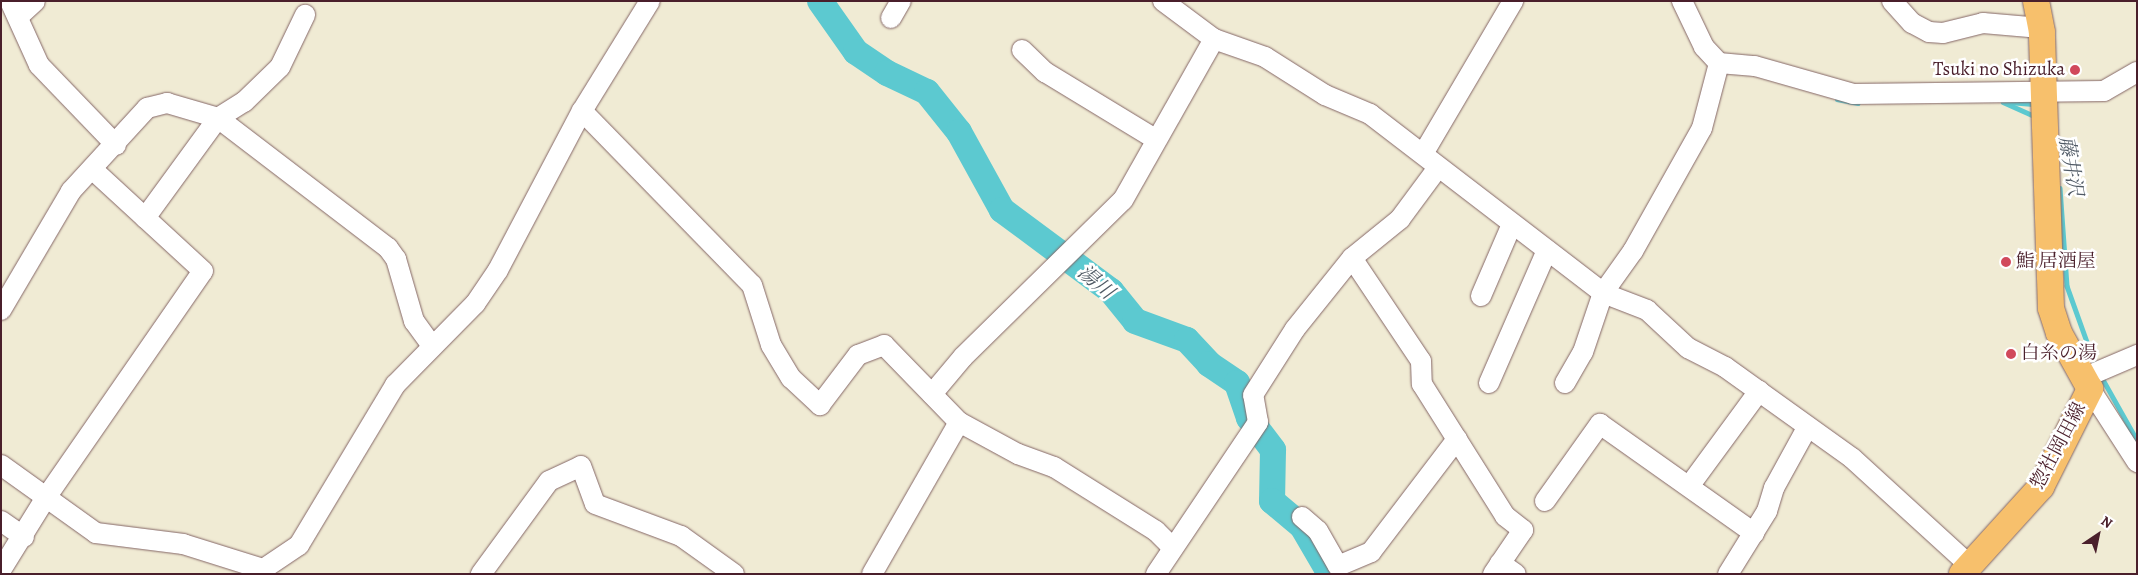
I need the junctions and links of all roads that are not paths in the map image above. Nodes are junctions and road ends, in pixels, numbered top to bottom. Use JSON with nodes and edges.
{"nodes":[{"id":1,"x":35,"y":1,"type":"edge"},
{"id":2,"x":650,"y":1,"type":"edge"},
{"id":3,"x":1163,"y":1,"type":"edge"},
{"id":4,"x":1513,"y":1,"type":"edge"},
{"id":5,"x":1682,"y":1,"type":"edge"},
{"id":6,"x":1892,"y":1,"type":"edge"},
{"id":7,"x":2036,"y":1,"type":"edge"},
{"id":8,"x":14,"y":9,"type":"edge"},
{"id":9,"x":305,"y":15,"type":"dead end"},
{"id":10,"x":2041,"y":28,"type":"junction"},
{"id":11,"x":1214,"y":39,"type":"junction"},
{"id":12,"x":1022,"y":50,"type":"dead end"},
{"id":13,"x":1717,"y":67,"type":"junction"},
{"id":14,"x":2137,"y":72,"type":"edge"},
{"id":15,"x":2044,"y":94,"type":"junction"},
{"id":16,"x":582,"y":111,"type":"junction"},
{"id":17,"x":218,"y":118,"type":"junction"},
{"id":18,"x":1155,"y":139,"type":"junction"},
{"id":19,"x":116,"y":145,"type":"junction"},
{"id":20,"x":1423,"y":154,"type":"junction"},
{"id":21,"x":1437,"y":169,"type":"junction"},
{"id":22,"x":93,"y":170,"type":"junction"},
{"id":23,"x":145,"y":218,"type":"junction"},
{"id":24,"x":1512,"y":224,"type":"junction"},
{"id":25,"x":1547,"y":250,"type":"junction"},
{"id":26,"x":1352,"y":258,"type":"junction"},
{"id":27,"x":1603,"y":293,"type":"junction"},
{"id":28,"x":1481,"y":296,"type":"dead end"},
{"id":29,"x":1,"y":310,"type":"edge"},
{"id":30,"x":432,"y":346,"type":"junction"},
{"id":31,"x":2137,"y":355,"type":"edge"},
{"id":32,"x":1490,"y":383,"type":"dead end"},
{"id":33,"x":1565,"y":383,"type":"dead end"},
{"id":34,"x":2086,"y":383,"type":"junction"},
{"id":35,"x":1759,"y":390,"type":"junction"},
{"id":36,"x":932,"y":394,"type":"junction"},
{"id":37,"x":958,"y":422,"type":"junction"},
{"id":38,"x":1808,"y":428,"type":"junction"},
{"id":39,"x":1456,"y":439,"type":"junction"},
{"id":40,"x":2137,"y":462,"type":"edge"},
{"id":41,"x":1,"y":465,"type":"edge"},
{"id":42,"x":1690,"y":486,"type":"junction"},
{"id":43,"x":45,"y":499,"type":"junction"},
{"id":44,"x":1545,"y":501,"type":"dead end"},
{"id":45,"x":1302,"y":517,"type":"dead end"},
{"id":46,"x":1,"y":521,"type":"edge"},
{"id":47,"x":1754,"y":533,"type":"junction"},
{"id":48,"x":24,"y":537,"type":"junction"},
{"id":49,"x":1172,"y":547,"type":"junction"},
{"id":50,"x":1965,"y":568,"type":"edge"},
{"id":51,"x":1,"y":570,"type":"edge"},
{"id":52,"x":1503,"y":570,"type":"edge"},
{"id":53,"x":259,"y":571,"type":"edge"},
{"id":54,"x":481,"y":574,"type":"edge"},
{"id":55,"x":734,"y":574,"type":"edge"},
{"id":56,"x":872,"y":574,"type":"edge"},
{"id":57,"x":1156,"y":574,"type":"edge"},
{"id":58,"x":1728,"y":574,"type":"edge"}],
"edges":[{"from":1,"to":8,"type":"street"},
{"from":2,"to":16,"type":"street"},
{"from":3,"to":11,"type":"street"},
{"from":4,"to":20,"type":"street"},
{"from":5,"to":13,"type":"street"},
{"from":6,"to":10,"type":"street"},
{"from":7,"to":10,"type":"main road","name":"惣社岡田線"},
{"from":8,"to":19,"type":"street"},
{"from":9,"to":17,"type":"street"},
{"from":10,"to":15,"type":"main road","name":"惣社岡田線"},
{"from":11,"to":18,"type":"street"},
{"from":11,"to":20,"type":"street"},
{"from":12,"to":18,"type":"street"},
{"from":13,"to":15,"type":"street"},
{"from":13,"to":27,"type":"street"},
{"from":14,"to":15,"type":"street"},
{"from":15,"to":34,"type":"main road","name":"惣社岡田線"},
{"from":16,"to":30,"type":"street"},
{"from":16,"to":36,"type":"street"},
{"from":17,"to":19,"type":"street"},
{"from":17,"to":23,"type":"street"},
{"from":17,"to":30,"type":"street"},
{"from":18,"to":36,"type":"street"},
{"from":19,"to":22,"type":"street"},
{"from":20,"to":21,"type":"street"},
{"from":21,"to":24,"type":"street"},
{"from":21,"to":26,"type":"street"},
{"from":22,"to":23,"type":"street"},
{"from":22,"to":29,"type":"street"},
{"from":23,"to":43,"type":"street"},
{"from":24,"to":25,"type":"street"},
{"from":24,"to":28,"type":"street"},
{"from":25,"to":27,"type":"street"},
{"from":25,"to":32,"type":"street"},
{"from":26,"to":39,"type":"street"},
{"from":26,"to":49,"type":"street"},
{"from":27,"to":33,"type":"street"},
{"from":27,"to":35,"type":"street"},
{"from":30,"to":53,"type":"street"},
{"from":31,"to":34,"type":"street"},
{"from":34,"to":40,"type":"street"},
{"from":34,"to":50,"type":"main road","name":"惣社岡田線"},
{"from":35,"to":38,"type":"street"},
{"from":35,"to":42,"type":"street"},
{"from":36,"to":37,"type":"street"},
{"from":37,"to":49,"type":"street"},
{"from":37,"to":56,"type":"street"},
{"from":38,"to":47,"type":"street"},
{"from":38,"to":50,"type":"street"},
{"from":39,"to":45,"type":"street"},
{"from":39,"to":52,"type":"street"},
{"from":41,"to":43,"type":"street"},
{"from":42,"to":44,"type":"street"},
{"from":42,"to":47,"type":"street"},
{"from":43,"to":48,"type":"street"},
{"from":43,"to":53,"type":"street"},
{"from":46,"to":48,"type":"street"},
{"from":47,"to":58,"type":"street"},
{"from":48,"to":51,"type":"street"},
{"from":49,"to":57,"type":"street"},
{"from":54,"to":55,"type":"street"}]}
